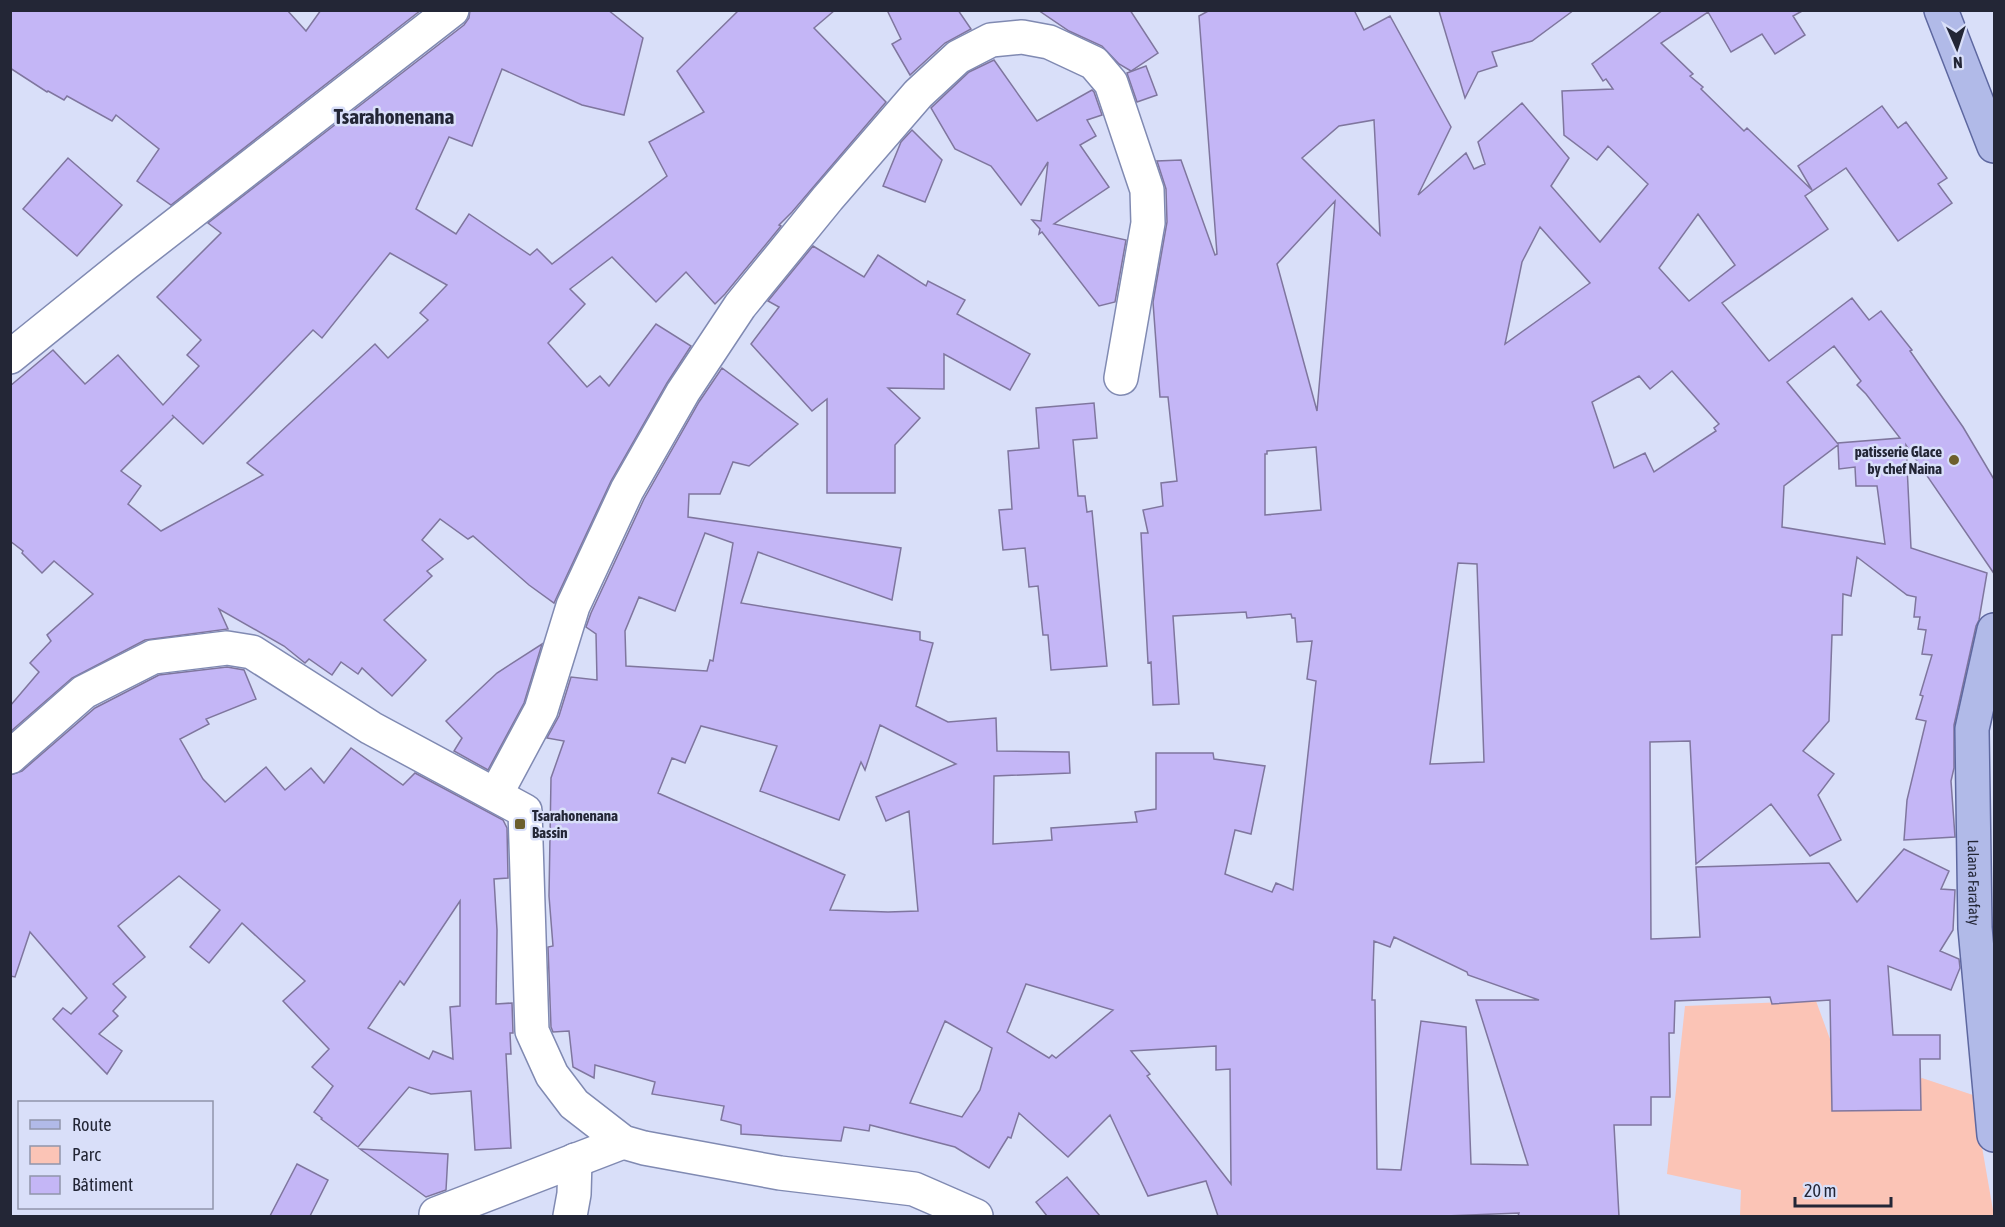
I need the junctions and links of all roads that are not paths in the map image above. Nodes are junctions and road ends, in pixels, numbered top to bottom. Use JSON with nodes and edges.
{"nodes":[{"id":1,"x":452,"y":10,"type":"edge"},
{"id":2,"x":1941,"y":10,"type":"edge"},
{"id":3,"x":1994,"y":138,"type":"edge"},
{"id":4,"x":10,"y":357,"type":"edge"},
{"id":5,"x":1121,"y":378,"type":"dead end"},
{"id":6,"x":1995,"y":630,"type":"edge"},
{"id":7,"x":10,"y":757,"type":"edge"},
{"id":8,"x":496,"y":794,"type":"junction"},
{"id":9,"x":1995,"y":1135,"type":"edge"},
{"id":10,"x":623,"y":1142,"type":"junction"},
{"id":11,"x":575,"y":1160,"type":"junction"},
{"id":12,"x":436,"y":1214,"type":"dead end"},
{"id":13,"x":570,"y":1216,"type":"edge"},
{"id":14,"x":976,"y":1216,"type":"edge"}],
"edges":[{"from":1,"to":4,"type":"street"},
{"from":2,"to":3,"type":"main road"},
{"from":5,"to":8,"type":"street"},
{"from":6,"to":9,"type":"main road","name":"Lalana Farafaty"},
{"from":7,"to":8,"type":"street"},
{"from":8,"to":10,"type":"street"},
{"from":10,"to":11,"type":"street"},
{"from":10,"to":14,"type":"street"},
{"from":11,"to":12,"type":"street"},
{"from":11,"to":13,"type":"street"}]}
